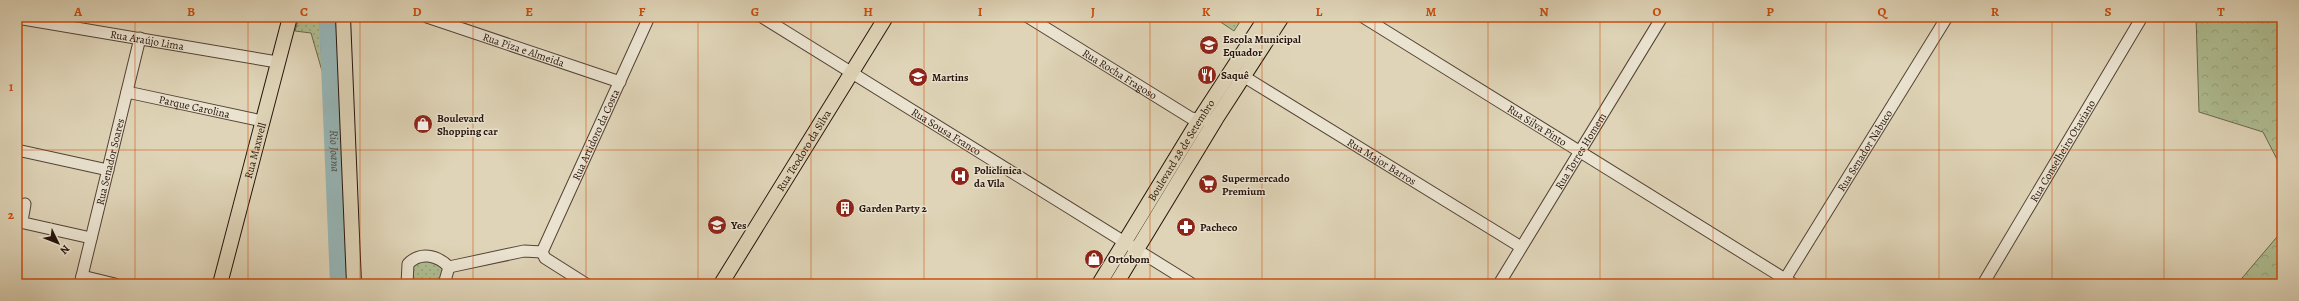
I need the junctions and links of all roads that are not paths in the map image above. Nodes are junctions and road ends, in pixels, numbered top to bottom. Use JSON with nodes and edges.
{"nodes":[{"id":1,"x":290,"y":17,"type":"edge"},
{"id":2,"x":343,"y":17,"type":"edge"},
{"id":3,"x":427,"y":17,"type":"edge"},
{"id":4,"x":649,"y":17,"type":"edge"},
{"id":5,"x":762,"y":17,"type":"edge"},
{"id":6,"x":886,"y":17,"type":"edge"},
{"id":7,"x":1028,"y":17,"type":"edge"},
{"id":8,"x":1266,"y":17,"type":"edge"},
{"id":9,"x":1282,"y":17,"type":"edge"},
{"id":10,"x":1363,"y":17,"type":"edge"},
{"id":11,"x":1662,"y":17,"type":"edge"},
{"id":12,"x":1947,"y":17,"type":"edge"},
{"id":13,"x":2142,"y":17,"type":"edge"},
{"id":14,"x":17,"y":18,"type":"edge"},
{"id":15,"x":140,"y":38,"type":"junction"},
{"id":16,"x":277,"y":62,"type":"junction"},
{"id":17,"x":852,"y":72,"type":"junction"},
{"id":18,"x":1243,"y":76,"type":"junction"},
{"id":19,"x":620,"y":82,"type":"junction"},
{"id":20,"x":127,"y":92,"type":"junction"},
{"id":21,"x":1199,"y":120,"type":"junction"},
{"id":22,"x":1216,"y":120,"type":"junction"},
{"id":23,"x":262,"y":121,"type":"junction"},
{"id":24,"x":17,"y":150,"type":"edge"},
{"id":25,"x":1579,"y":150,"type":"junction"},
{"id":26,"x":108,"y":170,"type":"junction"},
{"id":27,"x":25,"y":204,"type":"dead end"},
{"id":28,"x":91,"y":238,"type":"junction"},
{"id":29,"x":1124,"y":242,"type":"junction"},
{"id":30,"x":1521,"y":247,"type":"junction"},
{"id":31,"x":1136,"y":250,"type":"junction"},
{"id":32,"x":542,"y":252,"type":"junction"},
{"id":33,"x":449,"y":267,"type":"junction"},
{"id":34,"x":81,"y":280,"type":"edge"},
{"id":35,"x":1787,"y":282,"type":"edge"},
{"id":36,"x":115,"y":284,"type":"edge"},
{"id":37,"x":220,"y":284,"type":"edge"},
{"id":38,"x":354,"y":284,"type":"edge"},
{"id":39,"x":407,"y":284,"type":"edge"},
{"id":40,"x":444,"y":284,"type":"edge"},
{"id":41,"x":586,"y":284,"type":"edge"},
{"id":42,"x":721,"y":284,"type":"edge"},
{"id":43,"x":1099,"y":284,"type":"edge"},
{"id":44,"x":1116,"y":284,"type":"edge"},
{"id":45,"x":1192,"y":284,"type":"edge"},
{"id":46,"x":1498,"y":284,"type":"edge"},
{"id":47,"x":1983,"y":284,"type":"edge"}],
"edges":[{"from":1,"to":16,"type":"main road","name":"Rua Maxwell"},
{"from":2,"to":38,"type":"main road"},
{"from":3,"to":19,"type":"street","name":"Rua Piza e Almeida"},
{"from":4,"to":19,"type":"street","name":"Rua Artidoro da Costa"},
{"from":5,"to":17,"type":"street","name":"Rua Sousa Franco"},
{"from":6,"to":17,"type":"main road","name":"Rua Teodoro da Silva"},
{"from":7,"to":21,"type":"street","name":"Rua Rocha Fragoso"},
{"from":8,"to":21,"type":"main road","name":"Boulevard 28 de Setembro"},
{"from":9,"to":18,"type":"main road","name":"Boulevard 28 de Setembro"},
{"from":10,"to":25,"type":"street","name":"Rua Silva Pinto"},
{"from":11,"to":25,"type":"street","name":"Rua Torres Homem"},
{"from":12,"to":35,"type":"street","name":"Rua Senador Nabuco"},
{"from":13,"to":47,"type":"street","name":"Rua Conselheiro Otaviano"},
{"from":14,"to":15,"type":"street","name":"Rua Araújo Lima"},
{"from":15,"to":16,"type":"street","name":"Rua Araújo Lima"},
{"from":15,"to":20,"type":"street","name":"Rua Senador Soares"},
{"from":16,"to":23,"type":"main road","name":"Rua Maxwell"},
{"from":17,"to":29,"type":"street","name":"Rua Sousa Franco"},
{"from":17,"to":42,"type":"main road","name":"Rua Teodoro da Silva"},
{"from":18,"to":22,"type":"main road","name":"Boulevard 28 de Setembro"},
{"from":18,"to":30,"type":"street","name":"Rua Major Barros"},
{"from":19,"to":32,"type":"street","name":"Rua Artidoro da Costa"},
{"from":20,"to":23,"type":"street","name":"Parque Carolina"},
{"from":20,"to":26,"type":"street","name":"Rua Senador Soares"},
{"from":21,"to":22,"type":"street","name":"Rua Rocha Fragoso"},
{"from":21,"to":29,"type":"main road","name":"Boulevard 28 de Setembro"},
{"from":22,"to":31,"type":"main road","name":"Boulevard 28 de Setembro"},
{"from":23,"to":37,"type":"main road","name":"Rua Maxwell"},
{"from":24,"to":26,"type":"street"},
{"from":25,"to":30,"type":"street","name":"Rua Torres Homem"},
{"from":25,"to":35,"type":"street","name":"Rua Silva Pinto"},
{"from":26,"to":28,"type":"street","name":"Rua Senador Soares"},
{"from":27,"to":28,"type":"street"},
{"from":28,"to":34,"type":"street","name":"Rua Senador Soares"},
{"from":29,"to":31,"type":"street","name":"Rua Sousa Franco"},
{"from":29,"to":43,"type":"main road","name":"Boulevard 28 de Setembro"},
{"from":30,"to":46,"type":"street","name":"Rua Torres Homem"},
{"from":31,"to":44,"type":"main road","name":"Boulevard 28 de Setembro"},
{"from":31,"to":45,"type":"street","name":"Rua Sousa Franco"},
{"from":32,"to":33,"type":"street"},
{"from":32,"to":41,"type":"street"},
{"from":33,"to":39,"type":"street"},
{"from":33,"to":40,"type":"street"},
{"from":34,"to":36,"type":"street"}]}
